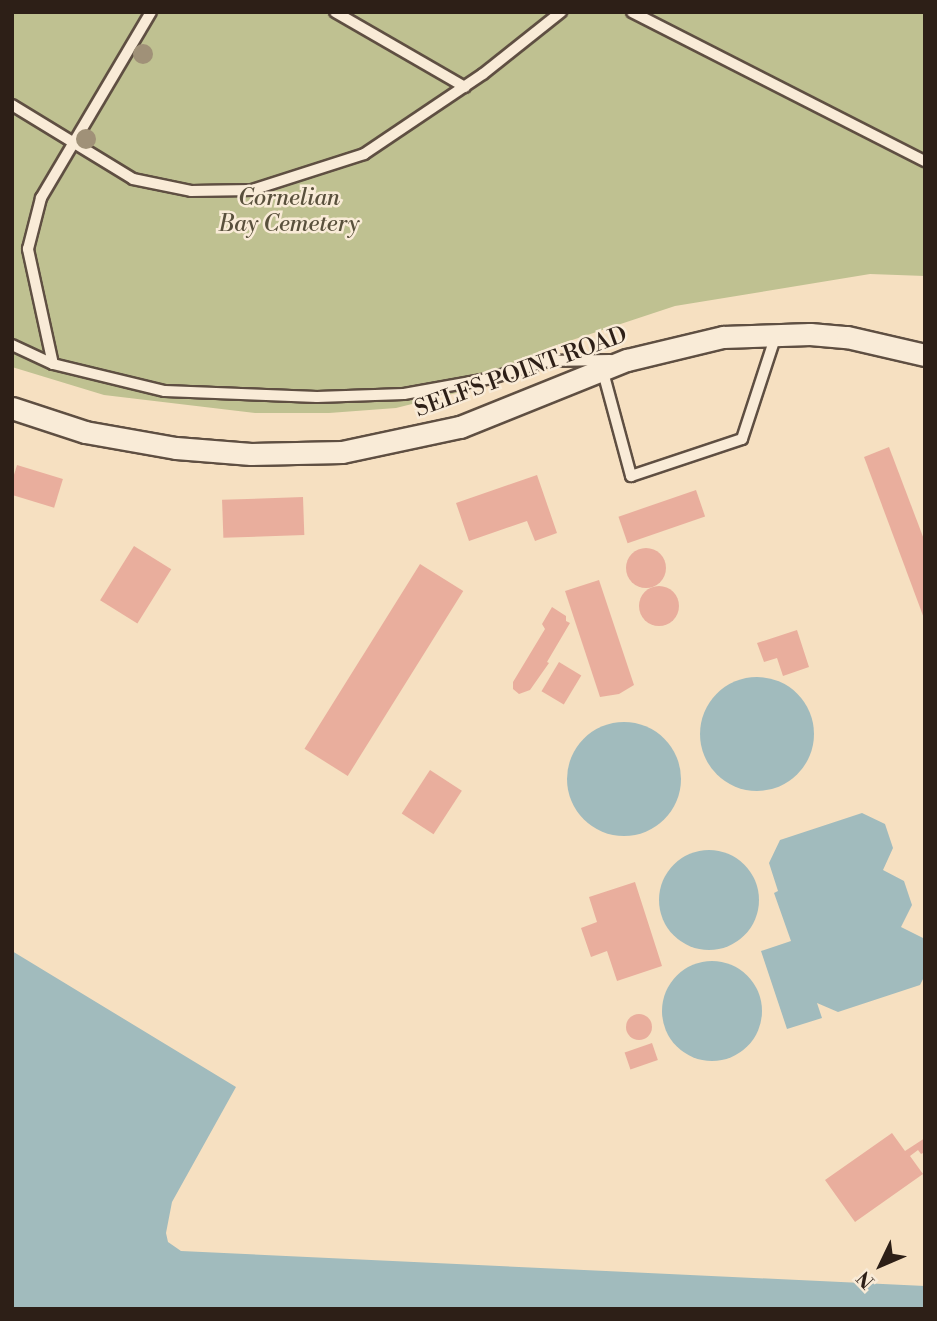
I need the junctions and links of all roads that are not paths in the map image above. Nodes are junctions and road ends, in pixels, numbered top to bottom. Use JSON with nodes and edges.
{"nodes":[{"id":1,"x":152,"y":12,"type":"edge"},
{"id":2,"x":335,"y":12,"type":"edge"},
{"id":3,"x":561,"y":12,"type":"edge"},
{"id":4,"x":632,"y":12,"type":"edge"},
{"id":5,"x":465,"y":87,"type":"junction"},
{"id":6,"x":12,"y":105,"type":"edge"},
{"id":7,"x":71,"y":144,"type":"junction"},
{"id":8,"x":925,"y":161,"type":"edge"},
{"id":9,"x":776,"y":335,"type":"junction"},
{"id":10,"x":12,"y":345,"type":"edge"},
{"id":11,"x":925,"y":355,"type":"edge"},
{"id":12,"x":627,"y":360,"type":"junction"},
{"id":13,"x":53,"y":364,"type":"junction"},
{"id":14,"x":603,"y":372,"type":"junction"},
{"id":15,"x":12,"y":408,"type":"edge"}],
"edges":[{"from":1,"to":7,"type":"lane"},
{"from":2,"to":5,"type":"lane"},
{"from":3,"to":5,"type":"lane"},
{"from":4,"to":8,"type":"lane"},
{"from":5,"to":7,"type":"lane"},
{"from":6,"to":7,"type":"lane"},
{"from":7,"to":13,"type":"lane"},
{"from":9,"to":11,"type":"street","name":"SELFS POINT ROAD"},
{"from":9,"to":12,"type":"street","name":"SELFS POINT ROAD"},
{"from":9,"to":14,"type":"lane"},
{"from":10,"to":13,"type":"lane"},
{"from":12,"to":13,"type":"lane"},
{"from":12,"to":14,"type":"street","name":"SELFS POINT ROAD"},
{"from":14,"to":15,"type":"street","name":"SELFS POINT ROAD"}]}
